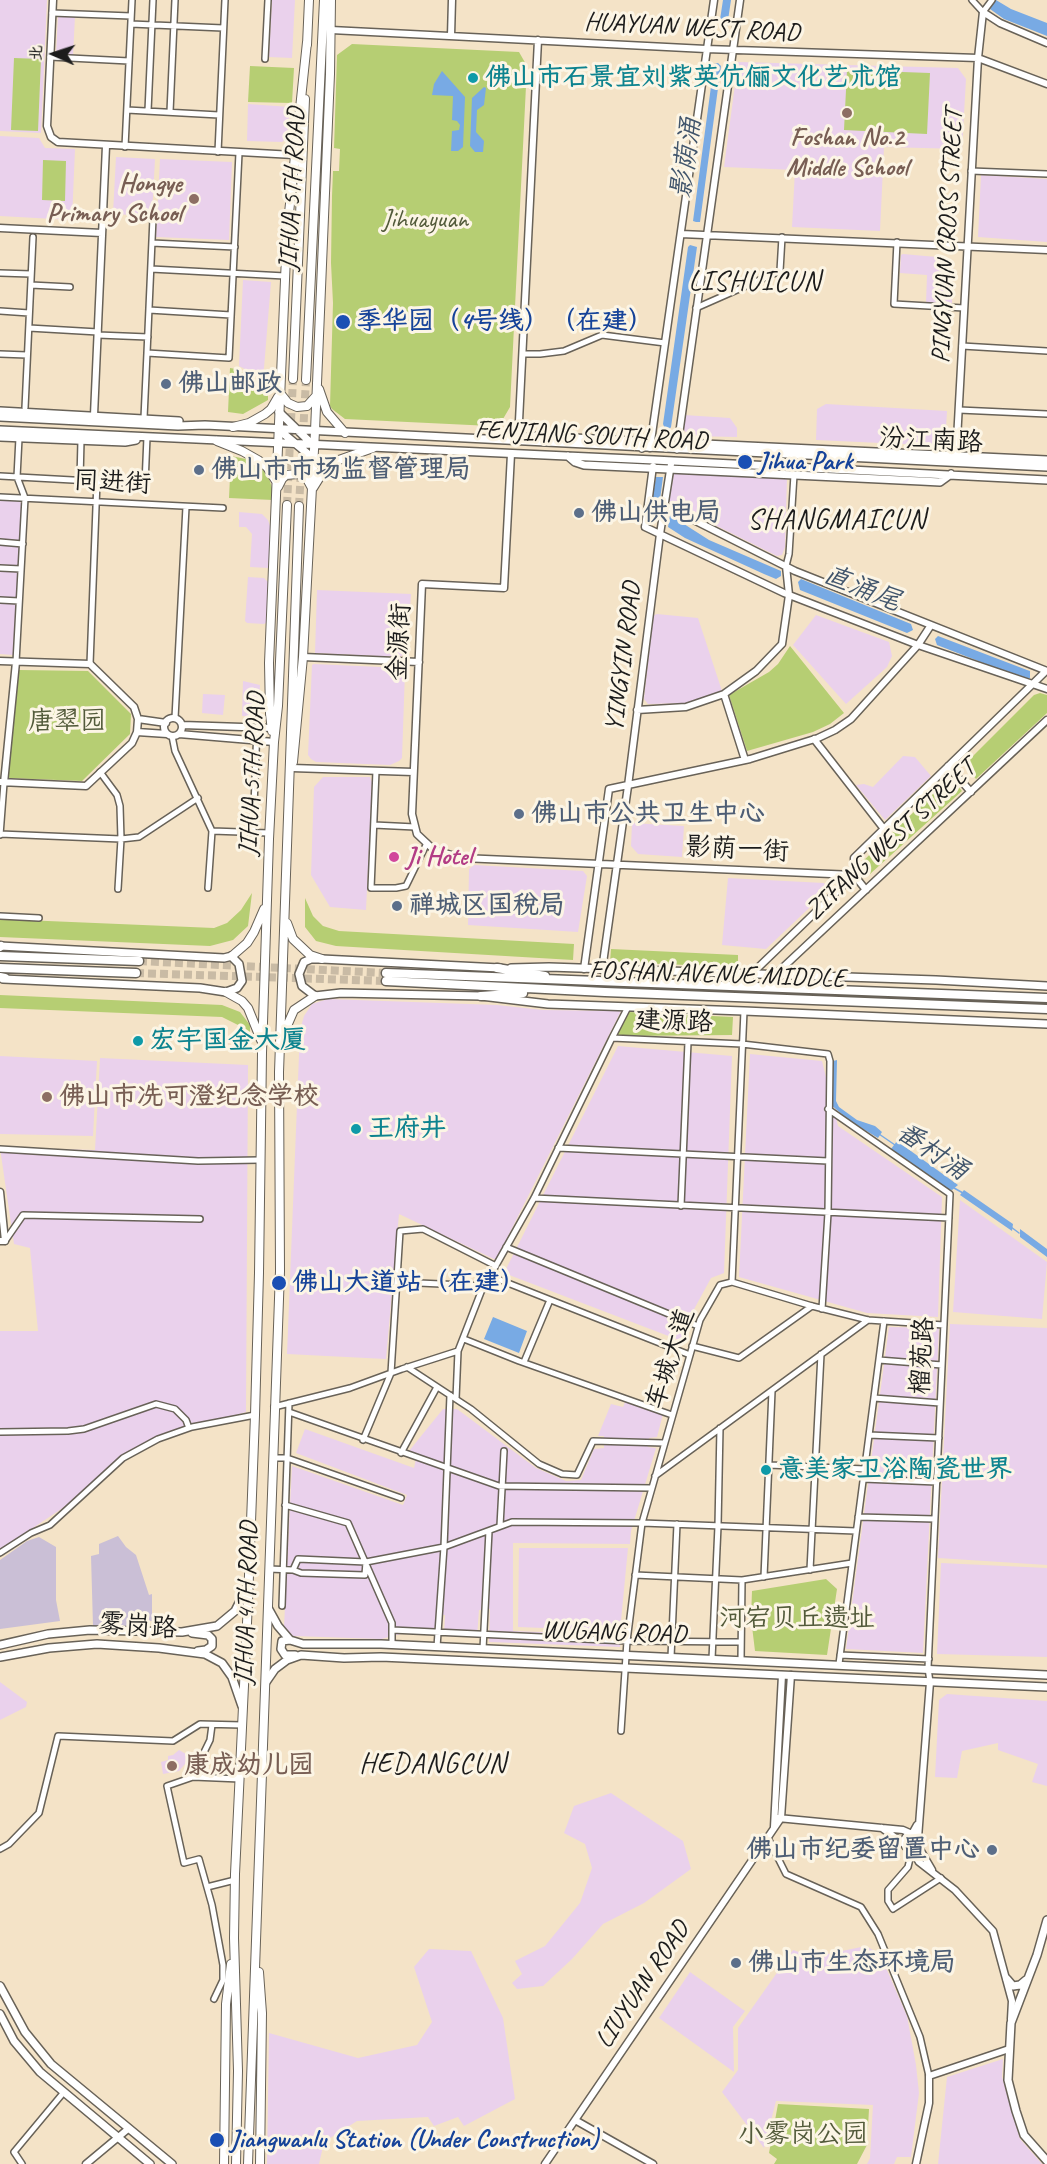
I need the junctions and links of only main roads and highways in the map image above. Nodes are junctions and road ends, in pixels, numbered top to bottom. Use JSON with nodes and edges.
{"nodes":[{"id":1,"x":309,"y":0,"type":"edge"},
{"id":2,"x":324,"y":0,"type":"edge"},
{"id":3,"x":331,"y":0,"type":"edge"},
{"id":4,"x":307,"y":42,"type":"junction"},
{"id":5,"x":293,"y":379,"type":"tunnel mouth"},
{"id":6,"x":306,"y":380,"type":"tunnel mouth"},
{"id":7,"x":317,"y":384,"type":"junction"},
{"id":8,"x":280,"y":393,"type":"junction"},
{"id":9,"x":317,"y":394,"type":"junction"},
{"id":10,"x":0,"y":411,"type":"edge"},
{"id":11,"x":279,"y":412,"type":"junction"},
{"id":12,"x":0,"y":417,"type":"edge"},
{"id":13,"x":205,"y":425,"type":"junction"},
{"id":14,"x":232,"y":427,"type":"junction"},
{"id":15,"x":278,"y":429,"type":"junction"},
{"id":16,"x":0,"y":430,"type":"edge"},
{"id":17,"x":315,"y":432,"type":"junction"},
{"id":18,"x":345,"y":433,"type":"junction"},
{"id":19,"x":0,"y":437,"type":"edge"},
{"id":20,"x":147,"y":438,"type":"junction"},
{"id":21,"x":217,"y":441,"type":"junction"},
{"id":22,"x":278,"y":444,"type":"junction"},
{"id":23,"x":314,"y":446,"type":"junction"},
{"id":24,"x":373,"y":448,"type":"junction"},
{"id":25,"x":568,"y":456,"type":"junction"},
{"id":26,"x":314,"y":459,"type":"junction"},
{"id":27,"x":956,"y":460,"type":"junction"},
{"id":28,"x":1047,"y":460,"type":"edge"},
{"id":29,"x":794,"y":466,"type":"junction"},
{"id":30,"x":1047,"y":467,"type":"edge"},
{"id":31,"x":922,"y":472,"type":"junction"},
{"id":32,"x":951,"y":474,"type":"junction"},
{"id":33,"x":794,"y":475,"type":"junction"},
{"id":34,"x":1047,"y":480,"type":"edge"},
{"id":35,"x":921,"y":481,"type":"junction"},
{"id":36,"x":276,"y":482,"type":"junction"},
{"id":37,"x":312,"y":490,"type":"junction"},
{"id":38,"x":276,"y":494,"type":"junction"},
{"id":39,"x":287,"y":505,"type":"tunnel mouth"},
{"id":40,"x":299,"y":506,"type":"tunnel mouth"},
{"id":41,"x":274,"y":741,"type":"junction"},
{"id":42,"x":288,"y":790,"type":"junction"},
{"id":43,"x":267,"y":902,"type":"junction"},
{"id":44,"x":285,"y":915,"type":"junction"},
{"id":45,"x":0,"y":947,"type":"edge"},
{"id":46,"x":0,"y":956,"type":"edge"},
{"id":47,"x":231,"y":956,"type":"junction"},
{"id":48,"x":322,"y":959,"type":"junction"},
{"id":49,"x":139,"y":962,"type":"tunnel mouth"},
{"id":50,"x":0,"y":968,"type":"edge"},
{"id":51,"x":497,"y":968,"type":"junction"},
{"id":52,"x":136,"y":973,"type":"tunnel mouth"},
{"id":53,"x":386,"y":977,"type":"tunnel mouth"},
{"id":54,"x":2,"y":978,"type":"edge"},
{"id":55,"x":566,"y":986,"type":"junction"},
{"id":56,"x":1047,"y":986,"type":"edge"},
{"id":57,"x":226,"y":992,"type":"junction"},
{"id":58,"x":315,"y":996,"type":"junction"},
{"id":59,"x":481,"y":996,"type":"junction"},
{"id":60,"x":1046,"y":998,"type":"edge"},
{"id":61,"x":1047,"y":1009,"type":"edge"},
{"id":62,"x":1047,"y":1024,"type":"edge"},
{"id":63,"x":280,"y":1043,"type":"junction"},
{"id":64,"x":262,"y":1044,"type":"junction"},
{"id":65,"x":249,"y":1583,"type":"junction"},
{"id":66,"x":268,"y":1608,"type":"junction"},
{"id":67,"x":185,"y":1631,"type":"junction"},
{"id":68,"x":290,"y":1640,"type":"junction"},
{"id":69,"x":0,"y":1645,"type":"edge"},
{"id":70,"x":190,"y":1652,"type":"junction"},
{"id":71,"x":301,"y":1655,"type":"junction"},
{"id":72,"x":0,"y":1657,"type":"edge"},
{"id":73,"x":1047,"y":1675,"type":"edge"},
{"id":74,"x":266,"y":1682,"type":"junction"},
{"id":75,"x":1047,"y":1687,"type":"edge"},
{"id":76,"x":243,"y":1708,"type":"junction"},
{"id":77,"x":1047,"y":1920,"type":"edge"},
{"id":78,"x":234,"y":1938,"type":"junction"},
{"id":79,"x":256,"y":1938,"type":"junction"},
{"id":80,"x":1007,"y":1979,"type":"road end"},
{"id":81,"x":1028,"y":1979,"type":"junction"},
{"id":82,"x":0,"y":1986,"type":"edge"},
{"id":83,"x":0,"y":2014,"type":"edge"},
{"id":84,"x":224,"y":2160,"type":"edge"},
{"id":85,"x":1047,"y":2160,"type":"edge"},
{"id":86,"x":150,"y":2164,"type":"edge"},
{"id":87,"x":171,"y":2164,"type":"edge"},
{"id":88,"x":219,"y":2164,"type":"edge"},
{"id":89,"x":236,"y":2164,"type":"edge"},
{"id":90,"x":248,"y":2164,"type":"edge"},
{"id":91,"x":260,"y":2164,"type":"edge"}],
"edges":[{"from":1,"to":4,"type":"main road","name":"JIHUA 5TH ROAD"},
{"from":2,"to":6,"type":"main road","name":"JIHUA 5TH ROAD"},
{"from":3,"to":7,"type":"main road"},
{"from":4,"to":5,"type":"main road","name":"JIHUA 5TH ROAD"},
{"from":4,"to":8,"type":"main road"},
{"from":7,"to":9,"type":"main road"},
{"from":7,"to":18,"type":"main road"},
{"from":8,"to":9,"type":"main road"},
{"from":8,"to":11,"type":"main road"},
{"from":8,"to":14,"type":"main road"},
{"from":9,"to":17,"type":"main road"},
{"from":10,"to":13,"type":"main road"},
{"from":11,"to":15,"type":"main road"},
{"from":11,"to":23,"type":"main road"},
{"from":12,"to":13,"type":"main road"},
{"from":13,"to":14,"type":"main road"},
{"from":14,"to":15,"type":"main road"},
{"from":15,"to":17,"type":"main road"},
{"from":15,"to":22,"type":"main road"},
{"from":15,"to":26,"type":"main road"},
{"from":16,"to":20,"type":"main road"},
{"from":17,"to":18,"type":"main road","name":"汾江南路"},
{"from":17,"to":23,"type":"main road"},
{"from":18,"to":27,"type":"main road","name":"汾江南路"},
{"from":19,"to":20,"type":"main road"},
{"from":20,"to":21,"type":"main road","name":"FENJIANG SOUTH ROAD"},
{"from":21,"to":22,"type":"main road","name":"FENJIANG SOUTH ROAD"},
{"from":21,"to":36,"type":"main road"},
{"from":22,"to":23,"type":"main road","name":"FENJIANG SOUTH ROAD"},
{"from":22,"to":36,"type":"main road"},
{"from":23,"to":24,"type":"main road","name":"FENJIANG SOUTH ROAD"},
{"from":23,"to":26,"type":"main road"},
{"from":24,"to":25,"type":"main road","name":"FENJIANG SOUTH ROAD"},
{"from":24,"to":37,"type":"main road"},
{"from":25,"to":29,"type":"main road","name":"FENJIANG SOUTH ROAD"},
{"from":25,"to":33,"type":"main road"},
{"from":26,"to":37,"type":"main road"},
{"from":27,"to":28,"type":"main road"},
{"from":27,"to":30,"type":"main road","name":"汾江南路"},
{"from":29,"to":31,"type":"main road","name":"FENJIANG SOUTH ROAD"},
{"from":29,"to":33,"type":"main road"},
{"from":31,"to":32,"type":"main road","name":"FENJIANG SOUTH ROAD"},
{"from":31,"to":35,"type":"main road"},
{"from":32,"to":34,"type":"main road","name":"FENJIANG SOUTH ROAD"},
{"from":32,"to":35,"type":"main road"},
{"from":33,"to":35,"type":"main road"},
{"from":36,"to":38,"type":"main road"},
{"from":37,"to":38,"type":"main road"},
{"from":37,"to":42,"type":"main road"},
{"from":38,"to":41,"type":"main road"},
{"from":39,"to":41,"type":"main road","name":"JIHUA 5TH ROAD"},
{"from":40,"to":42,"type":"main road","name":"JIHUA 5TH ROAD"},
{"from":41,"to":43,"type":"main road","name":"JIHUA 5TH ROAD"},
{"from":42,"to":44,"type":"main road","name":"JIHUA 5TH ROAD"},
{"from":43,"to":47,"type":"main road"},
{"from":43,"to":64,"type":"main road","name":"JIHUA 5TH ROAD"},
{"from":44,"to":48,"type":"main road"},
{"from":44,"to":63,"type":"main road","name":"JIHUA 5TH ROAD"},
{"from":45,"to":47,"type":"main road"},
{"from":46,"to":49,"type":"highway"},
{"from":47,"to":57,"type":"main road"},
{"from":48,"to":51,"type":"main road","name":"FOSHAN AVENUE MIDDLE"},
{"from":48,"to":58,"type":"main road"},
{"from":50,"to":52,"type":"highway"},
{"from":51,"to":55,"type":"highway"},
{"from":51,"to":56,"type":"main road","name":"FOSHAN AVENUE MIDDLE"},
{"from":53,"to":55,"type":"highway","name":"FOSHAN AVENUE MIDDLE"},
{"from":54,"to":57,"type":"main road"},
{"from":55,"to":59,"type":"highway"},
{"from":55,"to":60,"type":"highway","name":"FOSHAN AVENUE MIDDLE"},
{"from":55,"to":61,"type":"highway","name":"FOSHAN AVENUE MIDDLE"},
{"from":57,"to":64,"type":"main road"},
{"from":58,"to":59,"type":"main road"},
{"from":58,"to":63,"type":"main road"},
{"from":59,"to":62,"type":"main road"},
{"from":63,"to":66,"type":"main road","name":"JIHUA 4TH ROAD"},
{"from":64,"to":65,"type":"main road","name":"JIHUA 4TH ROAD"},
{"from":65,"to":67,"type":"main road","name":"雾岗路"},
{"from":65,"to":76,"type":"main road","name":"JIHUA 4TH ROAD"},
{"from":66,"to":68,"type":"main road"},
{"from":66,"to":74,"type":"main road","name":"JIHUA 4TH ROAD"},
{"from":67,"to":69,"type":"main road","name":"雾岗路"},
{"from":67,"to":70,"type":"main road"},
{"from":68,"to":71,"type":"main road"},
{"from":68,"to":73,"type":"main road","name":"WUGANG ROAD"},
{"from":70,"to":72,"type":"main road","name":"雾岗路"},
{"from":70,"to":76,"type":"main road","name":"雾岗路"},
{"from":71,"to":74,"type":"main road","name":"WUGANG ROAD"},
{"from":71,"to":75,"type":"main road","name":"WUGANG ROAD"},
{"from":74,"to":79,"type":"main road","name":"JIHUA 4TH ROAD"},
{"from":76,"to":78,"type":"main road","name":"JIHUA 4TH ROAD"},
{"from":77,"to":81,"type":"main road"},
{"from":78,"to":84,"type":"main road"},
{"from":78,"to":89,"type":"main road","name":"JIHUA 4TH ROAD"},
{"from":79,"to":90,"type":"main road","name":"JIHUA 4TH ROAD"},
{"from":79,"to":91,"type":"main road"},
{"from":80,"to":81,"type":"main road"},
{"from":81,"to":85,"type":"main road"},
{"from":82,"to":87,"type":"main road"},
{"from":83,"to":86,"type":"main road"},
{"from":84,"to":88,"type":"main road"}]}
